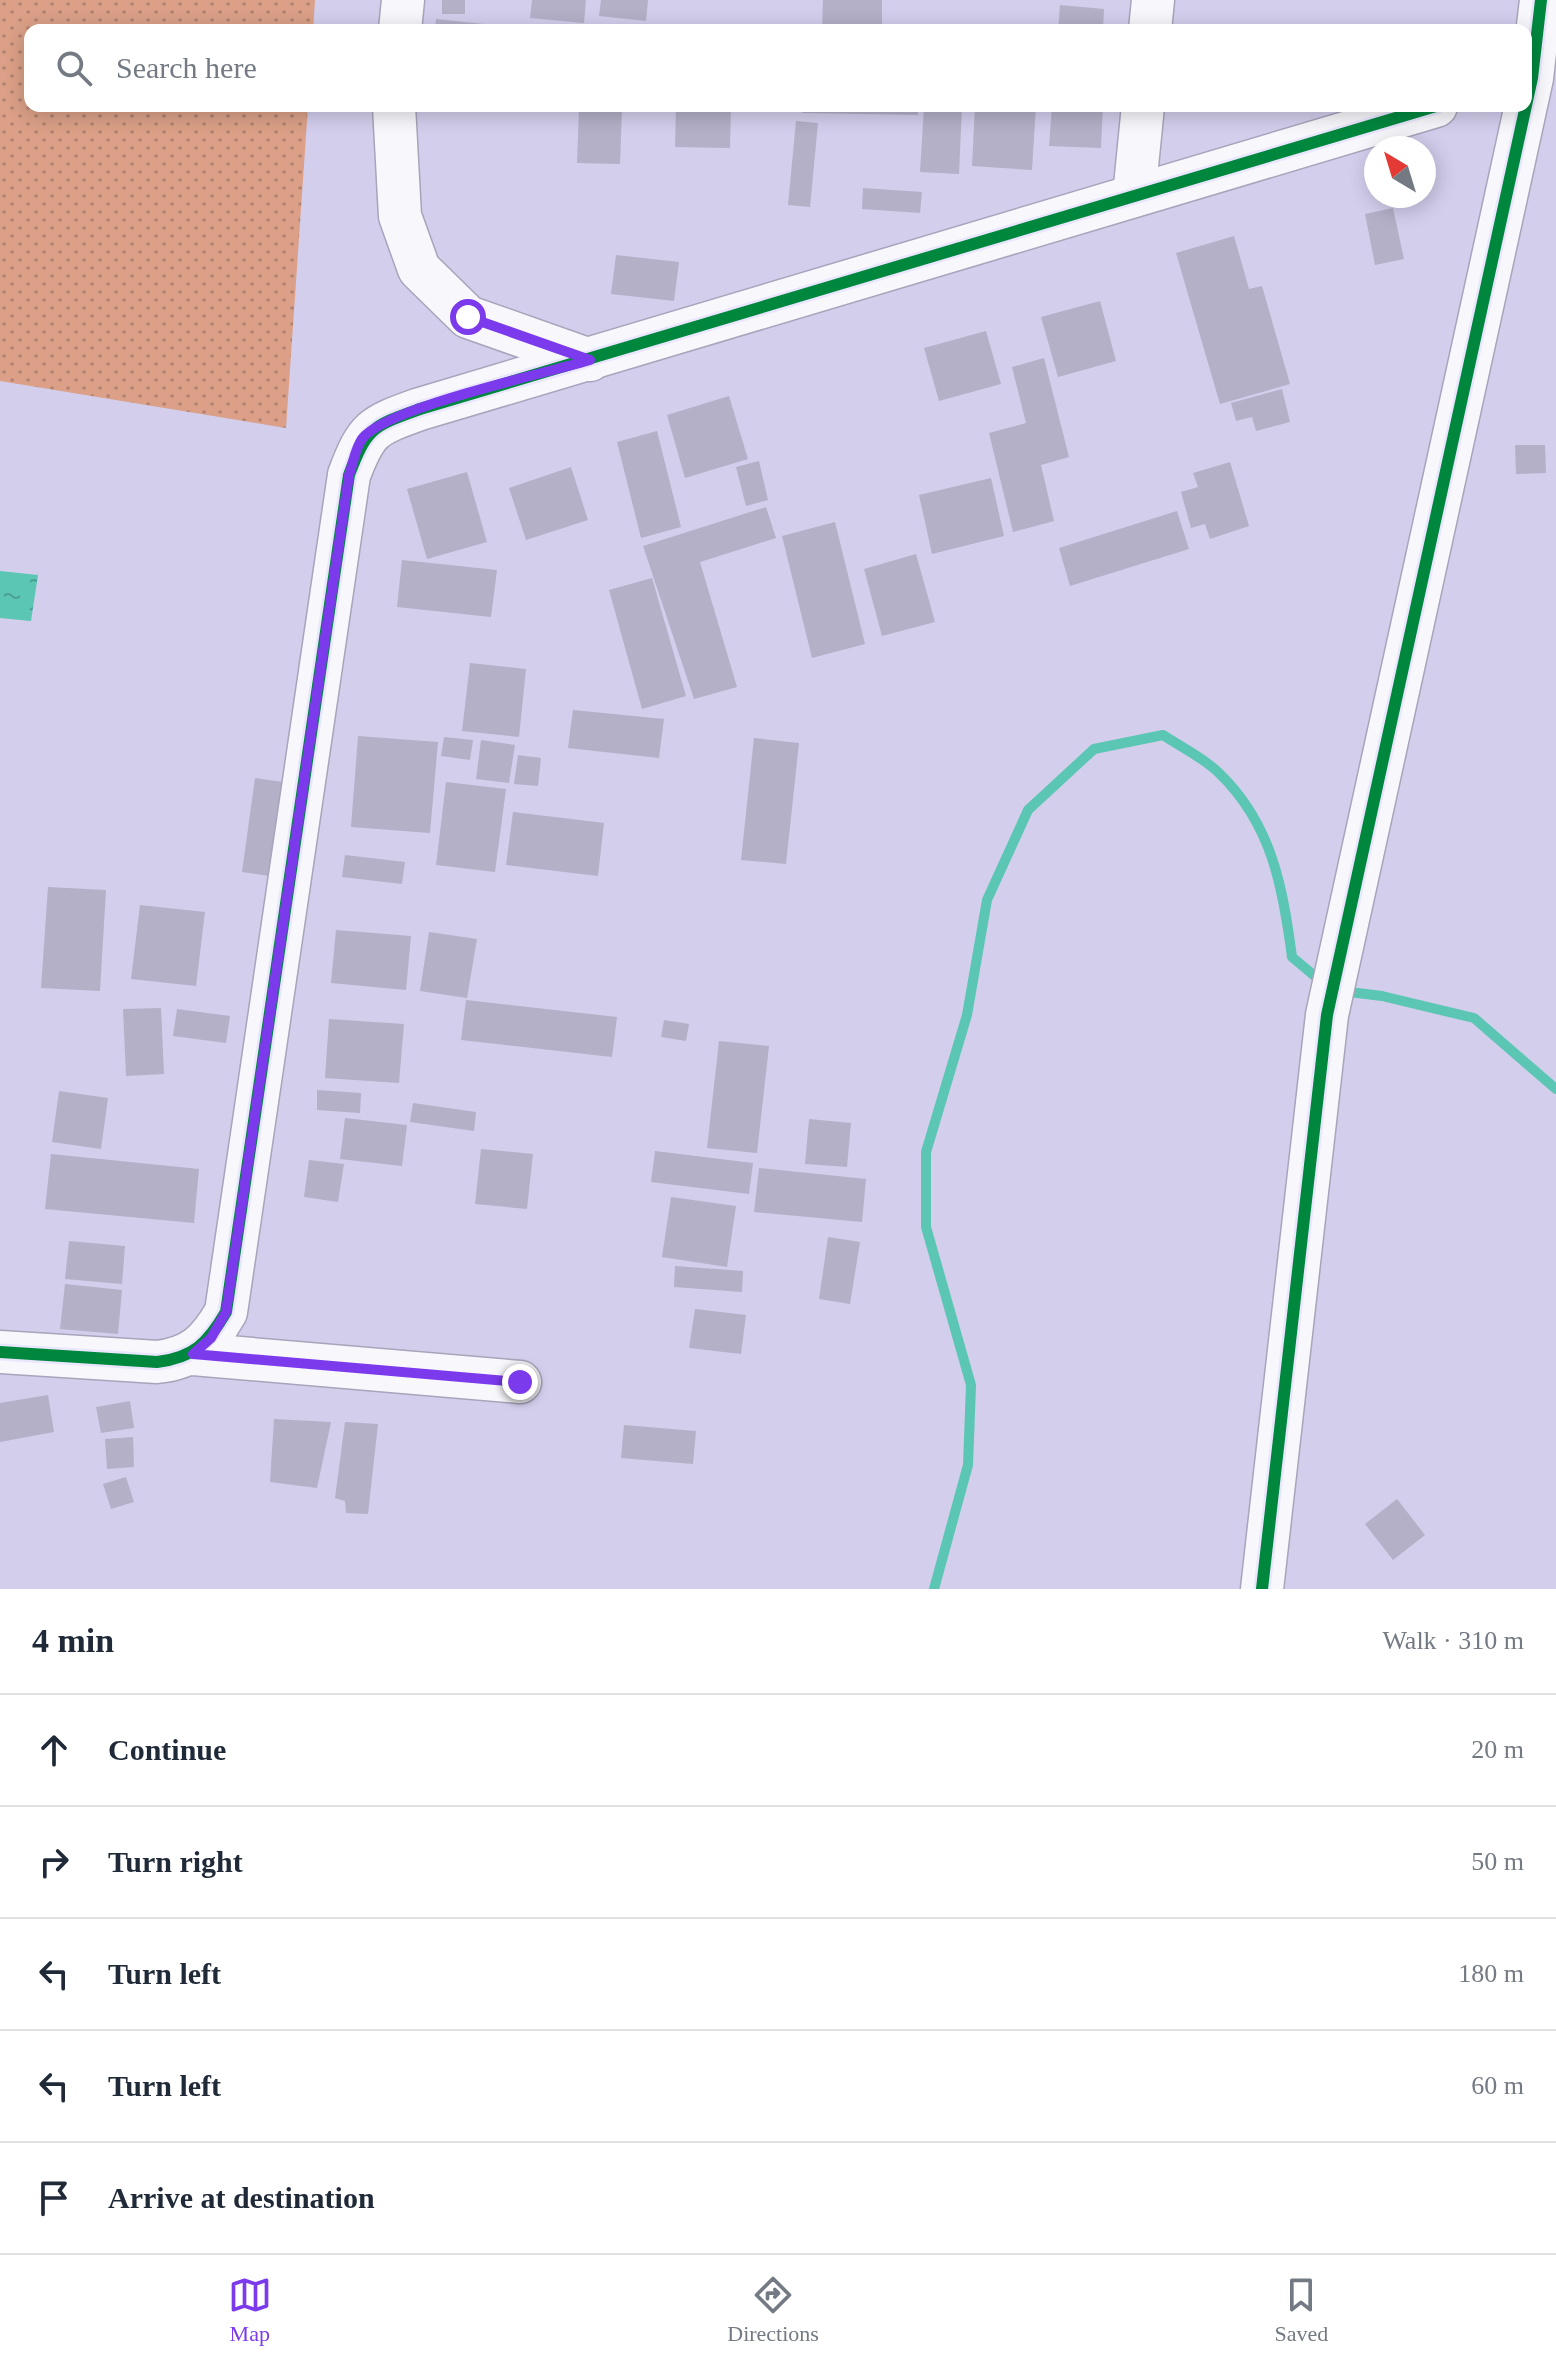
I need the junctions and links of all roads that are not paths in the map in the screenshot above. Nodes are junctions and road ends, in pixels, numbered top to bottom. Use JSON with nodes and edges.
{"nodes":[{"id":1,"x":403,"y":0,"type":"edge"},
{"id":2,"x":1153,"y":0,"type":"edge"},
{"id":3,"x":1541,"y":0,"type":"edge"},
{"id":4,"x":401,"y":24,"type":"edge"},
{"id":5,"x":1151,"y":24,"type":"edge"},
{"id":6,"x":1538,"y":76,"type":"edge"},
{"id":7,"x":1532,"y":103,"type":"edge"},
{"id":8,"x":394,"y":112,"type":"edge"},
{"id":9,"x":1142,"y":112,"type":"edge"},
{"id":10,"x":1416,"y":112,"type":"edge"},
{"id":11,"x":1530,"y":112,"type":"edge"},
{"id":12,"x":1134,"y":196,"type":"junction"},
{"id":13,"x":590,"y":360,"type":"junction"},
{"id":14,"x":0,"y":1352,"type":"edge"},
{"id":15,"x":193,"y":1354,"type":"junction"},
{"id":16,"x":520,"y":1382,"type":"dead end"},
{"id":17,"x":1262,"y":1589,"type":"edge"}],
"edges":[{"from":1,"to":4,"type":"street"},
{"from":2,"to":5,"type":"street"},
{"from":3,"to":6,"type":"street"},
{"from":6,"to":7,"type":"street"},
{"from":8,"to":13,"type":"street"},
{"from":9,"to":12,"type":"street"},
{"from":10,"to":12,"type":"street"},
{"from":11,"to":17,"type":"street"},
{"from":12,"to":13,"type":"street"},
{"from":13,"to":15,"type":"street"},
{"from":14,"to":15,"type":"street"},
{"from":15,"to":16,"type":"street"}]}
